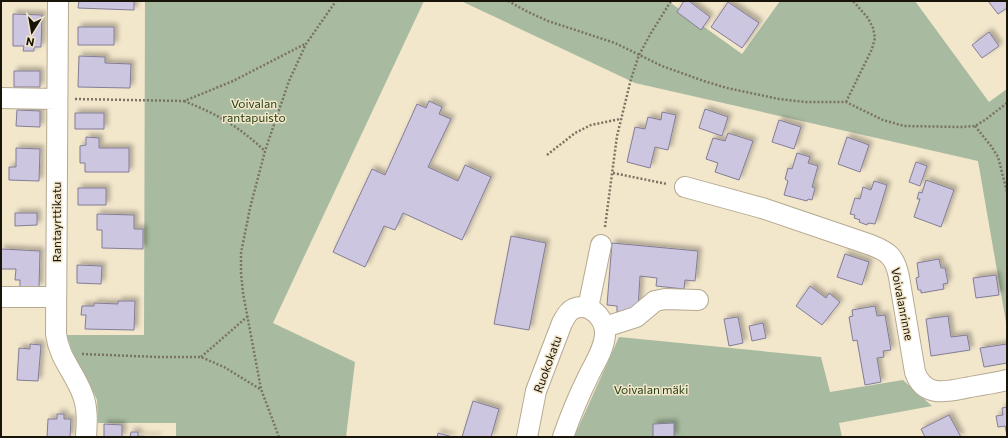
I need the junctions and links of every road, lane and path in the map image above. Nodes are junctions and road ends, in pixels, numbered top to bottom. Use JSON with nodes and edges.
{"nodes":[{"id":1,"x":58,"y":1,"type":"edge"},
{"id":2,"x":336,"y":1,"type":"edge"},
{"id":3,"x":508,"y":1,"type":"edge"},
{"id":4,"x":671,"y":1,"type":"edge"},
{"id":5,"x":853,"y":1,"type":"edge"},
{"id":6,"x":306,"y":44,"type":"junction"},
{"id":7,"x":639,"y":55,"type":"junction"},
{"id":8,"x":1,"y":98,"type":"edge"},
{"id":9,"x":56,"y":99,"type":"junction"},
{"id":10,"x":184,"y":101,"type":"junction"},
{"id":11,"x":846,"y":102,"type":"junction"},
{"id":12,"x":1007,"y":103,"type":"edge"},
{"id":13,"x":620,"y":119,"type":"junction"},
{"id":14,"x":975,"y":126,"type":"junction"},
{"id":15,"x":265,"y":151,"type":"junction"},
{"id":16,"x":547,"y":155,"type":"dead end"},
{"id":17,"x":612,"y":173,"type":"junction"},
{"id":18,"x":685,"y":187,"type":"joint"},
{"id":19,"x":1007,"y":192,"type":"edge"},
{"id":20,"x":601,"y":245,"type":"joint"},
{"id":21,"x":1,"y":297,"type":"edge"},
{"id":22,"x":56,"y":297,"type":"junction"},
{"id":23,"x":698,"y":300,"type":"dead end"},
{"id":24,"x":588,"y":308,"type":"junction"},
{"id":25,"x":248,"y":316,"type":"junction"},
{"id":26,"x":605,"y":327,"type":"junction"},
{"id":27,"x":60,"y":353,"type":"junction"},
{"id":28,"x":201,"y":357,"type":"junction"},
{"id":29,"x":1007,"y":380,"type":"edge"},
{"id":30,"x":261,"y":389,"type":"junction"},
{"id":31,"x":86,"y":437,"type":"edge"},
{"id":32,"x":279,"y":437,"type":"edge"},
{"id":33,"x":528,"y":437,"type":"edge"},
{"id":34,"x":563,"y":437,"type":"edge"}],
"edges":[{"from":1,"to":9,"type":"street","name":"Rantayrttikatu"},
{"from":2,"to":6,"type":"path"},
{"from":3,"to":7,"type":"path"},
{"from":4,"to":7,"type":"path"},
{"from":5,"to":11,"type":"path"},
{"from":6,"to":10,"type":"path"},
{"from":6,"to":15,"type":"path"},
{"from":7,"to":11,"type":"path"},
{"from":7,"to":13,"type":"path"},
{"from":8,"to":9,"type":"street"},
{"from":9,"to":10,"type":"path"},
{"from":9,"to":22,"type":"street","name":"Rantayrttikatu"},
{"from":10,"to":15,"type":"path"},
{"from":11,"to":14,"type":"path"},
{"from":12,"to":14,"type":"path"},
{"from":13,"to":16,"type":"path"},
{"from":13,"to":17,"type":"path"},
{"from":14,"to":19,"type":"path"},
{"from":15,"to":25,"type":"path"},
{"from":17,"to":18,"type":"path"},
{"from":17,"to":20,"type":"path"},
{"from":18,"to":29,"type":"street","name":"Voivalanrinne"},
{"from":20,"to":24,"type":"street"},
{"from":21,"to":22,"type":"street"},
{"from":22,"to":27,"type":"street","name":"Rantayrttikatu"},
{"from":23,"to":26,"type":"street"},
{"from":24,"to":26,"type":"street"},
{"from":24,"to":33,"type":"street","name":"Ruokokatu"},
{"from":25,"to":28,"type":"path"},
{"from":25,"to":30,"type":"path"},
{"from":26,"to":34,"type":"street"},
{"from":27,"to":28,"type":"path"},
{"from":27,"to":31,"type":"street","name":"Rantayrttikatu"},
{"from":28,"to":30,"type":"path"},
{"from":30,"to":32,"type":"path"}]}
